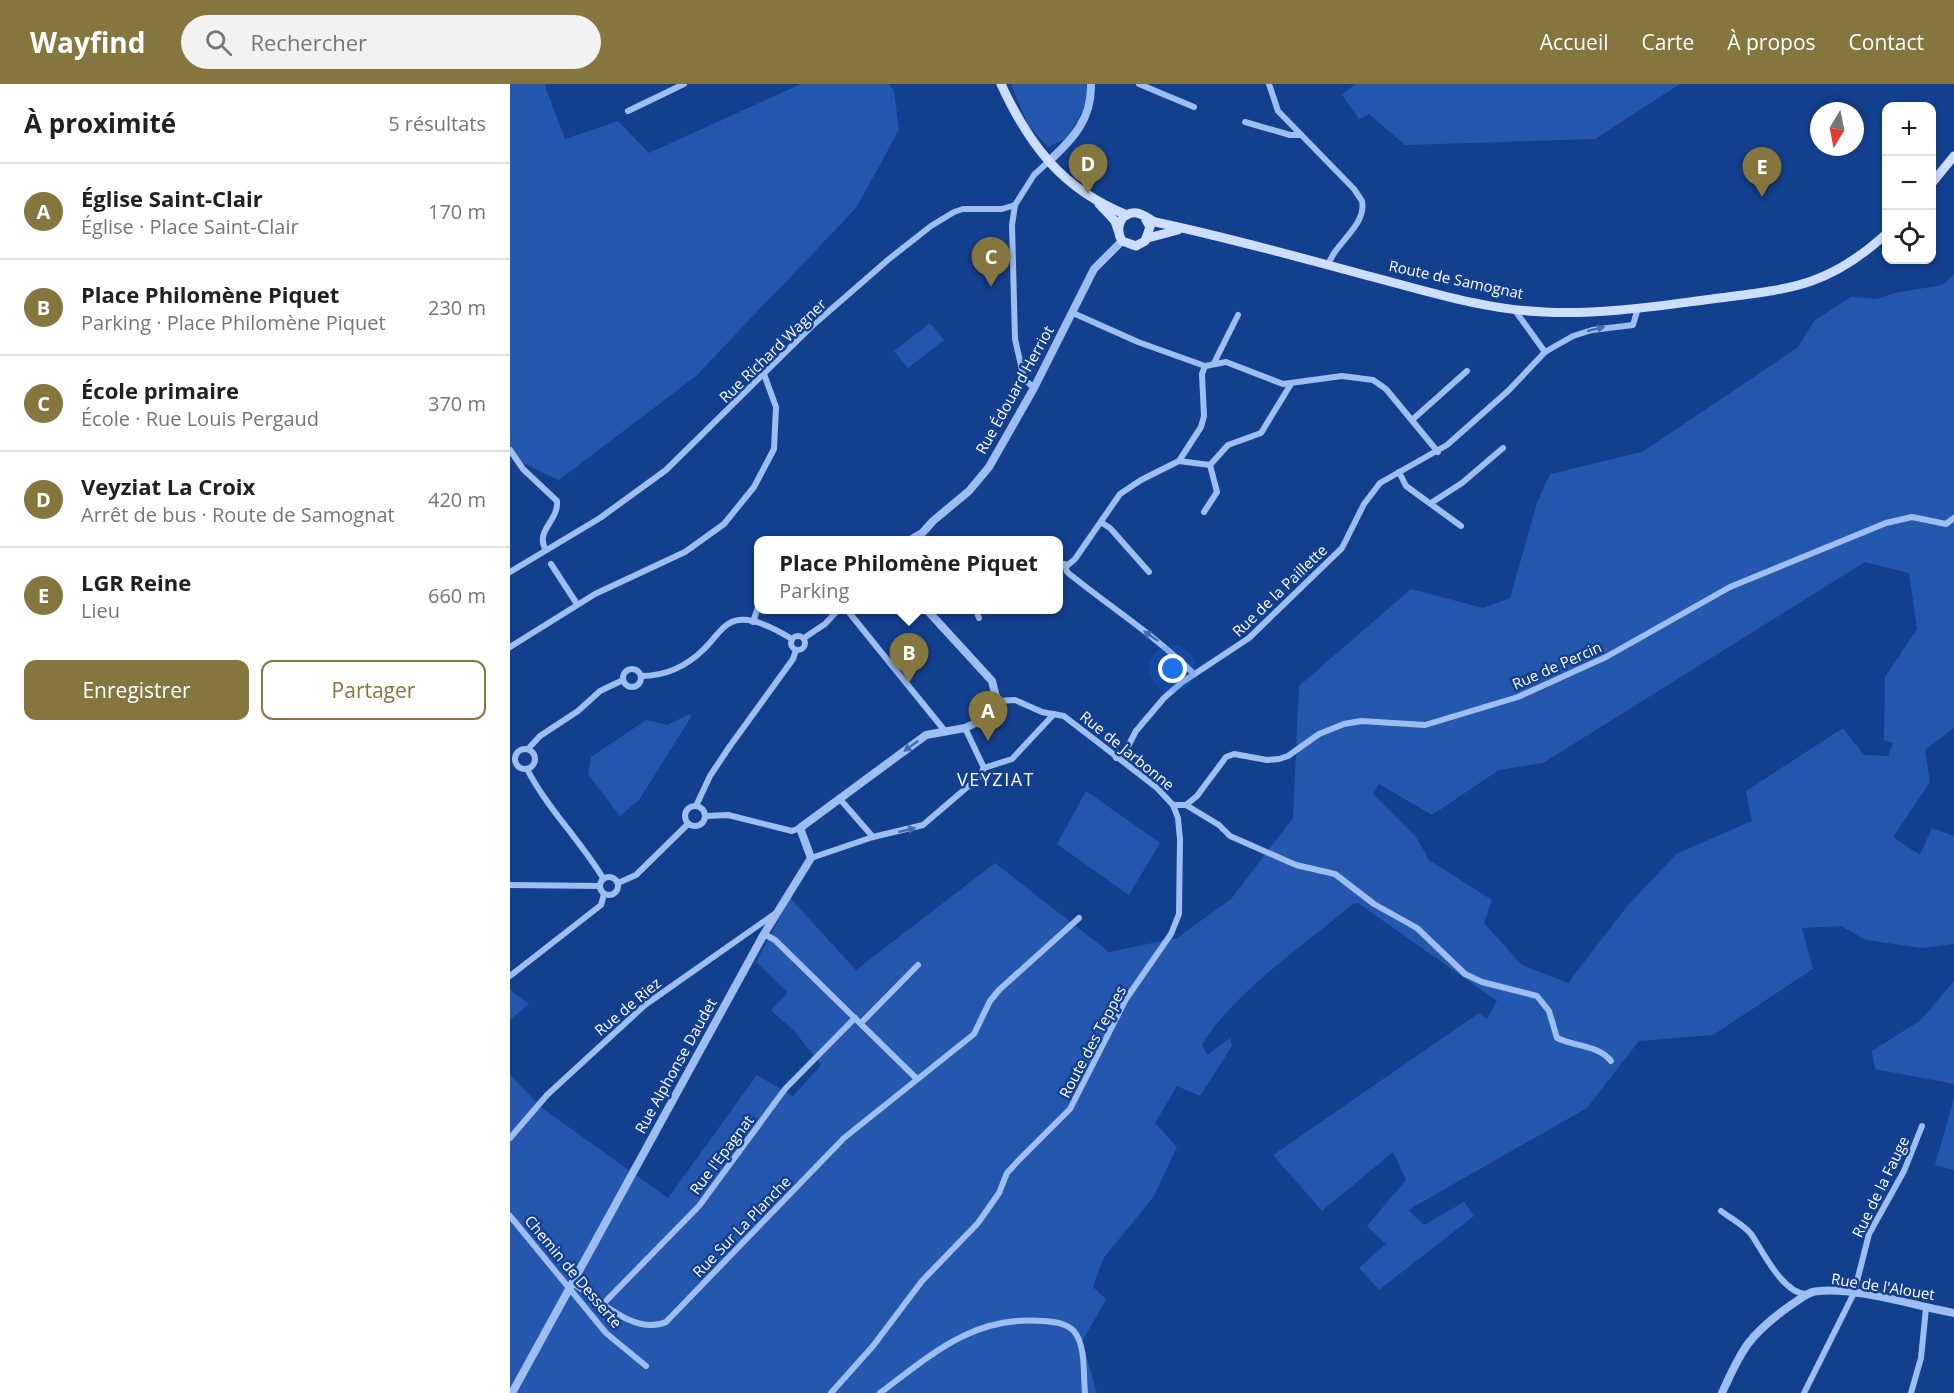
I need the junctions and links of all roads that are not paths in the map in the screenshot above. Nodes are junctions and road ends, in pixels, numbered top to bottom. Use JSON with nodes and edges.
{"nodes":[{"id":1,"x":684,"y":84,"type":"edge"},
{"id":2,"x":1001,"y":84,"type":"edge"},
{"id":3,"x":1091,"y":84,"type":"edge"},
{"id":4,"x":1139,"y":84,"type":"edge"},
{"id":5,"x":1269,"y":84,"type":"edge"},
{"id":6,"x":1194,"y":107,"type":"dead end"},
{"id":7,"x":627,"y":111,"type":"dead end"},
{"id":8,"x":1245,"y":122,"type":"dead end"},
{"id":9,"x":1301,"y":135,"type":"junction"},
{"id":10,"x":1954,"y":156,"type":"edge"},
{"id":11,"x":1048,"y":162,"type":"junction"},
{"id":12,"x":1936,"y":178,"type":"edge"},
{"id":13,"x":1091,"y":196,"type":"junction"},
{"id":14,"x":1015,"y":204,"type":"junction"},
{"id":15,"x":1127,"y":215,"type":"junction"},
{"id":16,"x":1145,"y":218,"type":"junction"},
{"id":17,"x":1188,"y":229,"type":"junction"},
{"id":18,"x":1118,"y":230,"type":"junction"},
{"id":19,"x":1148,"y":238,"type":"junction"},
{"id":20,"x":1882,"y":238,"type":"edge"},
{"id":21,"x":1122,"y":241,"type":"junction"},
{"id":22,"x":1328,"y":266,"type":"junction"},
{"id":23,"x":1638,"y":308,"type":"junction"},
{"id":24,"x":1514,"y":309,"type":"junction"},
{"id":25,"x":1073,"y":313,"type":"junction"},
{"id":26,"x":1238,"y":315,"type":"dead end"},
{"id":27,"x":1545,"y":352,"type":"junction"},
{"id":28,"x":1214,"y":363,"type":"junction"},
{"id":29,"x":1205,"y":366,"type":"junction"},
{"id":30,"x":1467,"y":371,"type":"dead end"},
{"id":31,"x":764,"y":374,"type":"junction"},
{"id":32,"x":1291,"y":384,"type":"junction"},
{"id":33,"x":1034,"y":388,"type":"junction"},
{"id":34,"x":1412,"y":420,"type":"junction"},
{"id":35,"x":1503,"y":448,"type":"dead end"},
{"id":36,"x":510,"y":450,"type":"edge"},
{"id":37,"x":1438,"y":452,"type":"junction"},
{"id":38,"x":1179,"y":461,"type":"junction"},
{"id":39,"x":1210,"y":465,"type":"junction"},
{"id":40,"x":1399,"y":472,"type":"junction"},
{"id":41,"x":1431,"y":503,"type":"junction"},
{"id":42,"x":1204,"y":512,"type":"dead end"},
{"id":43,"x":1954,"y":518,"type":"edge"},
{"id":44,"x":1102,"y":523,"type":"junction"},
{"id":45,"x":1461,"y":526,"type":"dead end"},
{"id":46,"x":925,"y":530,"type":"junction"},
{"id":47,"x":915,"y":536,"type":"edge"},
{"id":48,"x":920,"y":536,"type":"edge"},
{"id":49,"x":546,"y":550,"type":"junction"},
{"id":50,"x":551,"y":564,"type":"dead end"},
{"id":51,"x":1063,"y":564,"type":"edge"},
{"id":52,"x":1063,"y":566,"type":"edge"},
{"id":53,"x":510,"y":572,"type":"edge"},
{"id":54,"x":1149,"y":572,"type":"dead end"},
{"id":55,"x":578,"y":604,"type":"junction"},
{"id":56,"x":756,"y":614,"type":"edge"},
{"id":57,"x":834,"y":614,"type":"edge"},
{"id":58,"x":851,"y":614,"type":"edge"},
{"id":59,"x":932,"y":614,"type":"edge"},
{"id":60,"x":978,"y":614,"type":"edge"},
{"id":61,"x":979,"y":618,"type":"dead end"},
{"id":62,"x":753,"y":622,"type":"junction"},
{"id":63,"x":792,"y":639,"type":"junction"},
{"id":64,"x":804,"y":639,"type":"junction"},
{"id":65,"x":510,"y":647,"type":"edge"},
{"id":66,"x":796,"y":650,"type":"junction"},
{"id":67,"x":1194,"y":675,"type":"junction"},
{"id":68,"x":641,"y":676,"type":"junction"},
{"id":69,"x":623,"y":680,"type":"junction"},
{"id":70,"x":997,"y":701,"type":"junction"},
{"id":71,"x":1054,"y":714,"type":"junction"},
{"id":72,"x":965,"y":728,"type":"junction"},
{"id":73,"x":945,"y":731,"type":"junction"},
{"id":74,"x":528,"y":749,"type":"junction"},
{"id":75,"x":1116,"y":758,"type":"junction"},
{"id":76,"x":527,"y":768,"type":"junction"},
{"id":77,"x":984,"y":768,"type":"junction"},
{"id":78,"x":839,"y":798,"type":"junction"},
{"id":79,"x":1173,"y":805,"type":"junction"},
{"id":80,"x":1186,"y":805,"type":"junction"},
{"id":81,"x":696,"y":806,"type":"junction"},
{"id":82,"x":706,"y":816,"type":"junction"},
{"id":83,"x":688,"y":824,"type":"junction"},
{"id":84,"x":800,"y":828,"type":"junction"},
{"id":85,"x":873,"y":837,"type":"junction"},
{"id":86,"x":811,"y":858,"type":"junction"},
{"id":87,"x":603,"y":878,"type":"junction"},
{"id":88,"x":618,"y":883,"type":"junction"},
{"id":89,"x":510,"y":885,"type":"edge"},
{"id":90,"x":600,"y":886,"type":"junction"},
{"id":91,"x":604,"y":894,"type":"junction"},
{"id":92,"x":776,"y":912,"type":"junction"},
{"id":93,"x":1079,"y":918,"type":"dead end"},
{"id":94,"x":764,"y":934,"type":"junction"},
{"id":95,"x":918,"y":964,"type":"dead end"},
{"id":96,"x":510,"y":976,"type":"edge"},
{"id":97,"x":855,"y":1018,"type":"junction"},
{"id":98,"x":861,"y":1023,"type":"junction"},
{"id":99,"x":1611,"y":1061,"type":"dead end"},
{"id":100,"x":916,"y":1078,"type":"junction"},
{"id":101,"x":1922,"y":1126,"type":"dead end"},
{"id":102,"x":510,"y":1138,"type":"edge"},
{"id":103,"x":1721,"y":1211,"type":"dead end"},
{"id":104,"x":510,"y":1216,"type":"edge"},
{"id":105,"x":570,"y":1286,"type":"junction"},
{"id":106,"x":1854,"y":1293,"type":"junction"},
{"id":107,"x":1808,"y":1294,"type":"junction"},
{"id":108,"x":604,"y":1303,"type":"junction"},
{"id":109,"x":1926,"y":1308,"type":"junction"},
{"id":110,"x":1954,"y":1313,"type":"edge"},
{"id":111,"x":646,"y":1366,"type":"dead end"},
{"id":112,"x":512,"y":1393,"type":"edge"},
{"id":113,"x":831,"y":1393,"type":"edge"},
{"id":114,"x":880,"y":1393,"type":"edge"},
{"id":115,"x":1085,"y":1393,"type":"edge"},
{"id":116,"x":1722,"y":1393,"type":"edge"},
{"id":117,"x":1804,"y":1393,"type":"edge"},
{"id":118,"x":1911,"y":1393,"type":"edge"}],
"edges":[{"from":1,"to":7,"type":"street"},
{"from":2,"to":11,"type":"main road"},
{"from":3,"to":11,"type":"street"},
{"from":4,"to":6,"type":"street"},
{"from":5,"to":9,"type":"street"},
{"from":8,"to":9,"type":"street"},
{"from":9,"to":22,"type":"street"},
{"from":10,"to":12,"type":"main road"},
{"from":11,"to":13,"type":"main road"},
{"from":11,"to":14,"type":"street"},
{"from":13,"to":15,"type":"main road"},
{"from":13,"to":18,"type":"main road"},
{"from":14,"to":31,"type":"street","name":"Rue Richard Wagner"},
{"from":14,"to":33,"type":"street"},
{"from":15,"to":16,"type":"main road"},
{"from":15,"to":18,"type":"main road"},
{"from":16,"to":17,"type":"main road","name":"Route de Samognat"},
{"from":16,"to":19,"type":"main road"},
{"from":17,"to":19,"type":"main road","name":"Route de Samognat"},
{"from":17,"to":22,"type":"main road","name":"Route de Samognat"},
{"from":18,"to":21,"type":"main road"},
{"from":19,"to":21,"type":"main road"},
{"from":20,"to":23,"type":"main road","name":"Route de Samognat"},
{"from":21,"to":25,"type":"street","name":"Rue Édouard Herriot"},
{"from":22,"to":24,"type":"main road","name":"Route de Samognat"},
{"from":23,"to":24,"type":"main road","name":"Route de Samognat"},
{"from":27,"to":23,"type":"street","name":"Rue de la Paillette","one_way":true},
{"from":24,"to":27,"type":"street"},
{"from":25,"to":29,"type":"street"},
{"from":25,"to":33,"type":"street","name":"Rue Édouard Herriot"},
{"from":26,"to":28,"type":"street"},
{"from":27,"to":37,"type":"street","name":"Rue de la Paillette"},
{"from":28,"to":29,"type":"street"},
{"from":28,"to":32,"type":"street"},
{"from":29,"to":38,"type":"street"},
{"from":30,"to":34,"type":"street"},
{"from":31,"to":49,"type":"street","name":"Rue Richard Wagner"},
{"from":31,"to":55,"type":"street"},
{"from":32,"to":34,"type":"street"},
{"from":32,"to":39,"type":"street"},
{"from":33,"to":46,"type":"street","name":"Rue Édouard Herriot"},
{"from":34,"to":37,"type":"street"},
{"from":35,"to":41,"type":"street"},
{"from":36,"to":49,"type":"street"},
{"from":37,"to":40,"type":"street","name":"Rue de la Paillette"},
{"from":38,"to":39,"type":"street"},
{"from":38,"to":44,"type":"street"},
{"from":39,"to":42,"type":"street"},
{"from":40,"to":41,"type":"street"},
{"from":40,"to":67,"type":"street","name":"Rue de la Paillette"},
{"from":41,"to":45,"type":"street"},
{"from":43,"to":80,"type":"street","name":"Rue de Percin"},
{"from":44,"to":51,"type":"street"},
{"from":44,"to":54,"type":"street"},
{"from":46,"to":47,"type":"street"},
{"from":46,"to":48,"type":"street","name":"Rue Édouard Herriot"},
{"from":49,"to":53,"type":"street","name":"Rue Richard Wagner"},
{"from":50,"to":55,"type":"street"},
{"from":67,"to":52,"type":"street","one_way":true},
{"from":55,"to":65,"type":"street"},
{"from":56,"to":62,"type":"street"},
{"from":57,"to":64,"type":"street"},
{"from":58,"to":73,"type":"street"},
{"from":59,"to":70,"type":"street"},
{"from":60,"to":61,"type":"street"},
{"from":62,"to":63,"type":"street"},
{"from":62,"to":68,"type":"street"},
{"from":63,"to":64,"type":"street"},
{"from":63,"to":66,"type":"street"},
{"from":64,"to":66,"type":"street"},
{"from":66,"to":81,"type":"street"},
{"from":67,"to":75,"type":"street","name":"Rue de la Paillette"},
{"from":68,"to":69,"type":"street"},
{"from":68,"to":69,"type":"street"},
{"from":69,"to":74,"type":"street"},
{"from":70,"to":71,"type":"street","name":"Rue de Jarbonne"},
{"from":70,"to":72,"type":"street"},
{"from":71,"to":75,"type":"street","name":"Rue de Jarbonne"},
{"from":71,"to":77,"type":"street"},
{"from":72,"to":73,"type":"street"},
{"from":72,"to":77,"type":"street"},
{"from":73,"to":78,"type":"street","one_way":true},
{"from":74,"to":76,"type":"street"},
{"from":74,"to":76,"type":"street"},
{"from":75,"to":79,"type":"street","name":"Rue de Jarbonne"},
{"from":76,"to":87,"type":"street"},
{"from":85,"to":77,"type":"street","one_way":true},
{"from":78,"to":84,"type":"street"},
{"from":78,"to":85,"type":"street"},
{"from":79,"to":80,"type":"street"},
{"from":79,"to":113,"type":"street","name":"Route des Teppes"},
{"from":80,"to":99,"type":"street"},
{"from":81,"to":82,"type":"street"},
{"from":81,"to":83,"type":"street"},
{"from":82,"to":83,"type":"street"},
{"from":82,"to":84,"type":"street"},
{"from":83,"to":88,"type":"street"},
{"from":84,"to":86,"type":"street"},
{"from":85,"to":86,"type":"street"},
{"from":86,"to":92,"type":"street","name":"Rue Alphonse Daudet"},
{"from":87,"to":88,"type":"street"},
{"from":87,"to":90,"type":"street"},
{"from":88,"to":91,"type":"street"},
{"from":89,"to":90,"type":"street"},
{"from":90,"to":91,"type":"street"},
{"from":91,"to":96,"type":"street"},
{"from":92,"to":94,"type":"street","name":"Rue Alphonse Daudet"},
{"from":92,"to":102,"type":"street","name":"Rue de Riez"},
{"from":93,"to":100,"type":"street","name":"Rue Sur La Planche"},
{"from":94,"to":97,"type":"street"},
{"from":94,"to":105,"type":"street","name":"Rue Alphonse Daudet"},
{"from":95,"to":98,"type":"street"},
{"from":97,"to":98,"type":"street"},
{"from":97,"to":108,"type":"street","name":"Rue l'Epagnat"},
{"from":98,"to":100,"type":"street"},
{"from":100,"to":108,"type":"street","name":"Rue Sur La Planche"},
{"from":101,"to":106,"type":"street","name":"Rue de la Fauge"},
{"from":103,"to":107,"type":"street"},
{"from":104,"to":105,"type":"street","name":"Chemin de Desserte"},
{"from":105,"to":108,"type":"street","name":"Rue Sur La Planche"},
{"from":105,"to":111,"type":"street","name":"Chemin de Desserte"},
{"from":105,"to":112,"type":"street","name":"Rue Alphonse Daudet"},
{"from":106,"to":107,"type":"street","name":"Rue de l'Alouet"},
{"from":106,"to":109,"type":"street","name":"Rue de l'Alouet"},
{"from":106,"to":117,"type":"street","name":"Rue de la Fauge"},
{"from":107,"to":116,"type":"street"},
{"from":109,"to":110,"type":"street","name":"Rue de l'Alouet"},
{"from":109,"to":118,"type":"street"},
{"from":114,"to":115,"type":"street"}]}
